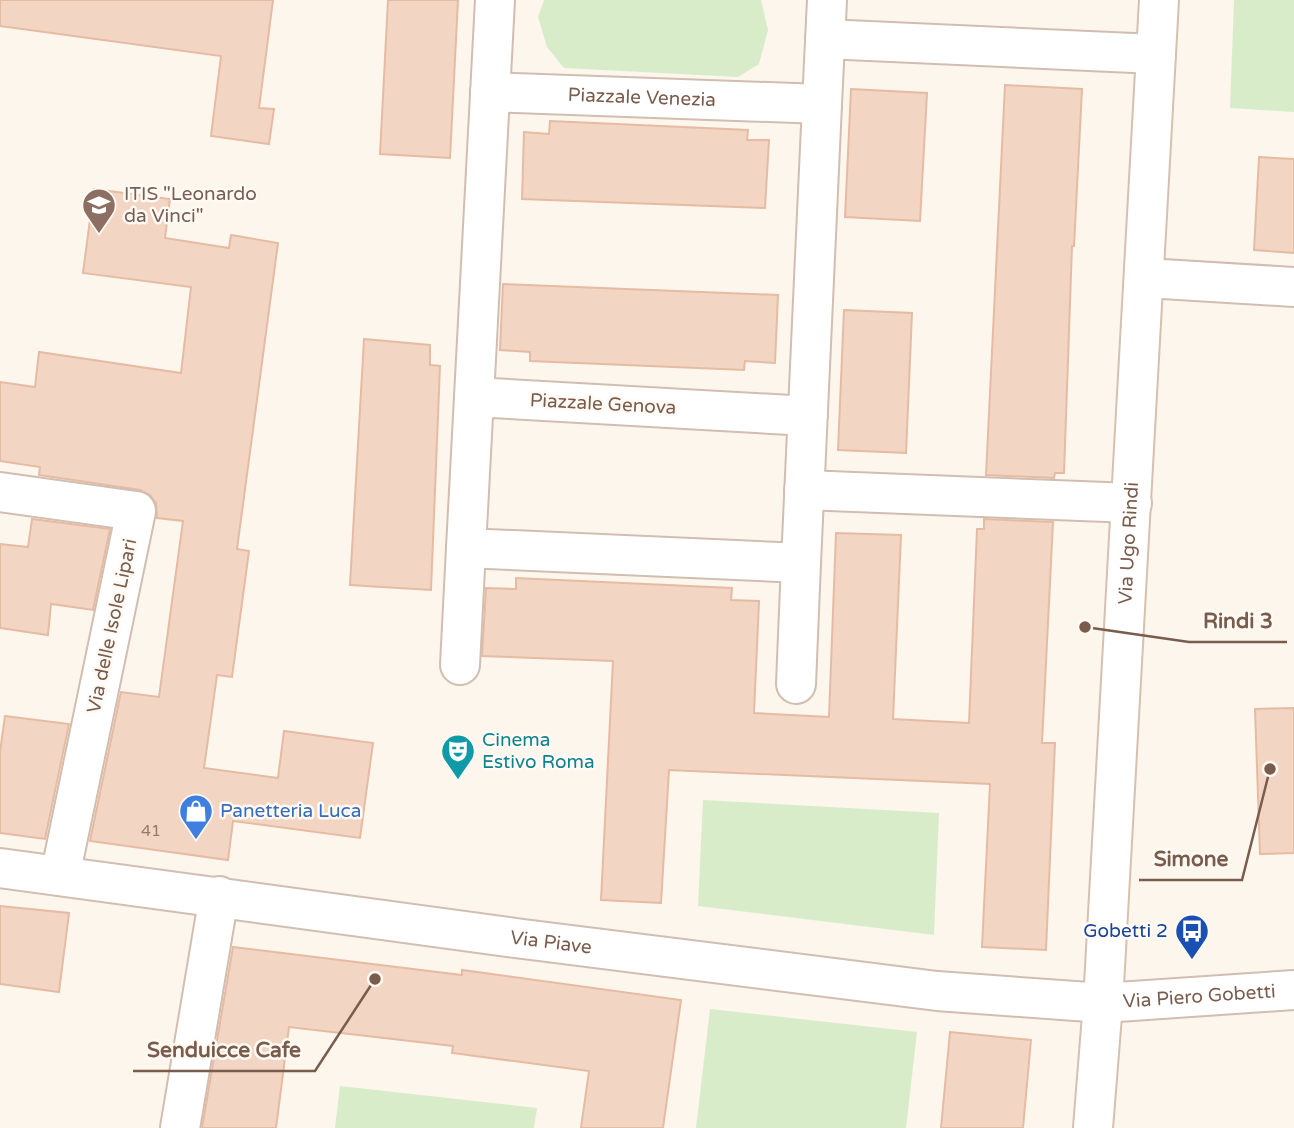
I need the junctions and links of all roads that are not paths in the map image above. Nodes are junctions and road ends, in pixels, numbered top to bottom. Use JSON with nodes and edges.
{"nodes":[{"id":1,"x":495,"y":0,"type":"edge"},
{"id":2,"x":827,"y":0,"type":"edge"},
{"id":3,"x":1160,"y":0,"type":"edge"},
{"id":4,"x":825,"y":39,"type":"junction"},
{"id":5,"x":1156,"y":54,"type":"junction"},
{"id":6,"x":490,"y":92,"type":"junction"},
{"id":7,"x":822,"y":104,"type":"junction"},
{"id":8,"x":1146,"y":278,"type":"junction"},
{"id":9,"x":1294,"y":287,"type":"edge"},
{"id":10,"x":474,"y":397,"type":"junction"},
{"id":11,"x":808,"y":416,"type":"junction"},
{"id":12,"x":804,"y":489,"type":"junction"},
{"id":13,"x":0,"y":492,"type":"edge"},
{"id":14,"x":1132,"y":503,"type":"junction"},
{"id":15,"x":466,"y":548,"type":"junction"},
{"id":16,"x":801,"y":563,"type":"junction"},
{"id":17,"x":460,"y":665,"type":"dead end"},
{"id":18,"x":796,"y":684,"type":"dead end"},
{"id":19,"x":0,"y":868,"type":"edge"},
{"id":20,"x":60,"y":876,"type":"junction"},
{"id":21,"x":219,"y":896,"type":"junction"},
{"id":22,"x":1294,"y":990,"type":"edge"},
{"id":23,"x":1103,"y":1003,"type":"junction"},
{"id":24,"x":180,"y":1128,"type":"edge"},
{"id":25,"x":1093,"y":1128,"type":"edge"}],
"edges":[{"from":1,"to":6,"type":"street"},
{"from":2,"to":4,"type":"street"},
{"from":3,"to":5,"type":"street","name":"Via Ugo Rindi"},
{"from":4,"to":5,"type":"street"},
{"from":4,"to":7,"type":"street"},
{"from":5,"to":8,"type":"street","name":"Via Ugo Rindi"},
{"from":6,"to":7,"type":"street","name":"Piazzale Venezia"},
{"from":6,"to":10,"type":"street"},
{"from":7,"to":11,"type":"street"},
{"from":8,"to":9,"type":"street"},
{"from":8,"to":14,"type":"street","name":"Via Ugo Rindi"},
{"from":10,"to":11,"type":"street","name":"Piazzale Genova"},
{"from":10,"to":15,"type":"street"},
{"from":11,"to":12,"type":"street"},
{"from":12,"to":14,"type":"street"},
{"from":12,"to":16,"type":"street"},
{"from":13,"to":20,"type":"street","name":"Via delle Isole Lipari"},
{"from":14,"to":23,"type":"street","name":"Via Ugo Rindi"},
{"from":15,"to":16,"type":"street"},
{"from":15,"to":17,"type":"street"},
{"from":16,"to":18,"type":"street"},
{"from":19,"to":20,"type":"street","name":"Via Piave"},
{"from":20,"to":21,"type":"street","name":"Via Piave"},
{"from":21,"to":23,"type":"street","name":"Via Piave"},
{"from":21,"to":24,"type":"street"},
{"from":22,"to":23,"type":"street","name":"Via Piero Gobetti"},
{"from":23,"to":25,"type":"street","name":"Via Ugo Rindi"}]}
